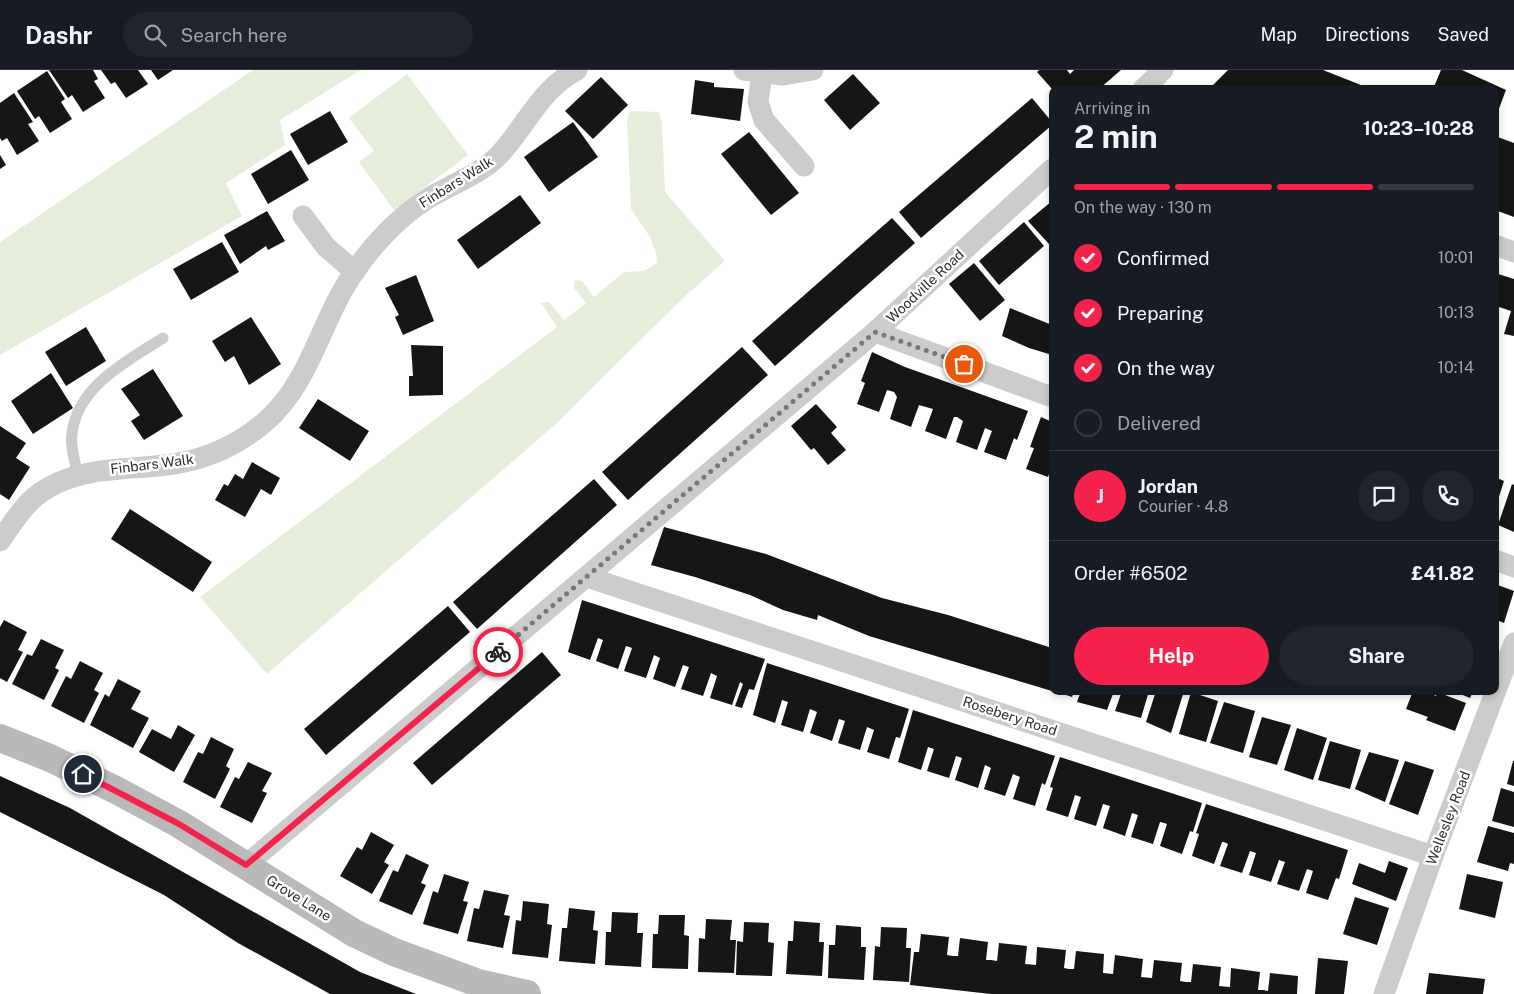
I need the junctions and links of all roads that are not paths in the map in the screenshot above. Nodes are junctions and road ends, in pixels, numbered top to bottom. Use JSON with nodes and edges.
{"nodes":[{"id":1,"x":576,"y":70,"type":"edge"},
{"id":2,"x":813,"y":70,"type":"edge"},
{"id":3,"x":1163,"y":70,"type":"edge"},
{"id":4,"x":753,"y":72,"type":"edge"},
{"id":5,"x":1147,"y":85,"type":"edge"},
{"id":6,"x":804,"y":166,"type":"dead end"},
{"id":7,"x":1049,"y":173,"type":"edge"},
{"id":8,"x":303,"y":216,"type":"dead end"},
{"id":9,"x":1499,"y":246,"type":"edge"},
{"id":10,"x":1514,"y":252,"type":"edge"},
{"id":11,"x":354,"y":272,"type":"junction"},
{"id":12,"x":875,"y":332,"type":"junction"},
{"id":13,"x":163,"y":338,"type":"dead end"},
{"id":14,"x":1049,"y":396,"type":"edge"},
{"id":15,"x":78,"y":475,"type":"junction"},
{"id":16,"x":0,"y":541,"type":"edge"},
{"id":17,"x":1499,"y":561,"type":"edge"},
{"id":18,"x":1514,"y":567,"type":"edge"},
{"id":19,"x":587,"y":577,"type":"junction"},
{"id":20,"x":1514,"y":643,"type":"edge"},
{"id":21,"x":1499,"y":682,"type":"edge"},
{"id":22,"x":1494,"y":695,"type":"edge"},
{"id":23,"x":0,"y":738,"type":"edge"},
{"id":24,"x":1433,"y":856,"type":"junction"},
{"id":25,"x":246,"y":865,"type":"junction"},
{"id":26,"x":527,"y":994,"type":"edge"},
{"id":27,"x":1384,"y":994,"type":"edge"}],
"edges":[{"from":1,"to":11,"type":"street","name":"Finbars Walk"},
{"from":2,"to":4,"type":"street"},
{"from":3,"to":5,"type":"street"},
{"from":4,"to":6,"type":"street"},
{"from":7,"to":12,"type":"street","name":"Woodville Road"},
{"from":8,"to":11,"type":"street"},
{"from":9,"to":10,"type":"street"},
{"from":11,"to":15,"type":"street","name":"Finbars Walk"},
{"from":12,"to":14,"type":"street"},
{"from":12,"to":19,"type":"street","name":"Woodville Road"},
{"from":13,"to":15,"type":"lane"},
{"from":15,"to":16,"type":"street","name":"Finbars Walk"},
{"from":17,"to":18,"type":"street"},
{"from":19,"to":24,"type":"street","name":"Rosebery Road"},
{"from":19,"to":25,"type":"street","name":"Woodville Road"},
{"from":20,"to":21,"type":"street","name":"Wellesley Road"},
{"from":22,"to":24,"type":"street","name":"Wellesley Road"},
{"from":23,"to":25,"type":"main road","name":"Grove Lane"},
{"from":24,"to":27,"type":"street","name":"Wellesley Road"},
{"from":25,"to":26,"type":"main road","name":"Grove Lane"}]}
